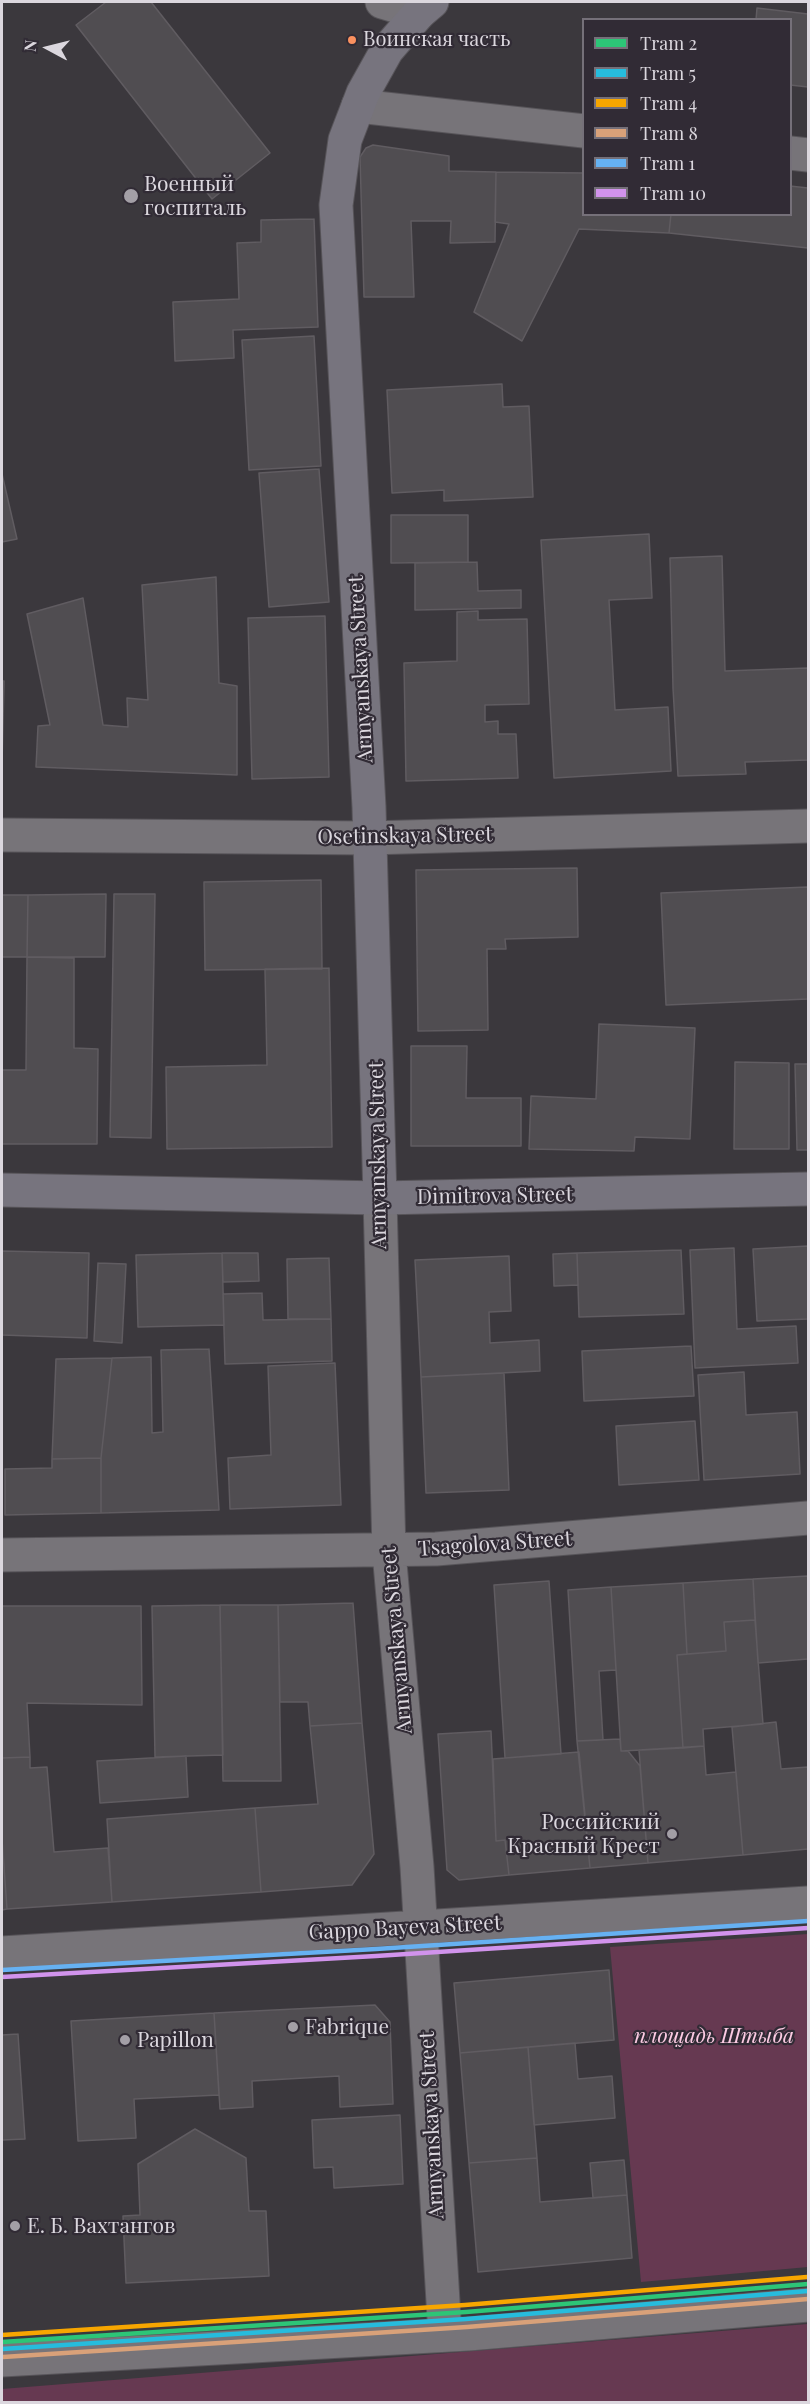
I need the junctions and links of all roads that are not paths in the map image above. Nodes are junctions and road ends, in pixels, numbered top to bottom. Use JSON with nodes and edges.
{"nodes":[{"id":1,"x":382,"y":2,"type":"edge"},
{"id":2,"x":425,"y":7,"type":"edge"},
{"id":3,"x":358,"y":106,"type":"junction"},
{"id":4,"x":582,"y":131,"type":"edge"},
{"id":5,"x":792,"y":153,"type":"edge"},
{"id":6,"x":808,"y":155,"type":"edge"},
{"id":7,"x":808,"y":826,"type":"edge"},
{"id":8,"x":2,"y":835,"type":"edge"},
{"id":9,"x":369,"y":838,"type":"junction"},
{"id":10,"x":808,"y":1189,"type":"edge"},
{"id":11,"x":2,"y":1190,"type":"edge"},
{"id":12,"x":380,"y":1198,"type":"junction"},
{"id":13,"x":808,"y":1518,"type":"edge"},
{"id":14,"x":389,"y":1551,"type":"junction"},
{"id":15,"x":2,"y":1555,"type":"edge"},
{"id":16,"x":808,"y":1903,"type":"edge"},
{"id":17,"x":420,"y":1928,"type":"junction"},
{"id":18,"x":2,"y":1953,"type":"edge"},
{"id":19,"x":808,"y":2305,"type":"edge"},
{"id":20,"x":445,"y":2335,"type":"junction"},
{"id":21,"x":2,"y":2360,"type":"edge"}],
"edges":[{"from":1,"to":2,"type":"street"},
{"from":2,"to":3,"type":"main road","name":"Armyanskaya Street"},
{"from":3,"to":4,"type":"street"},
{"from":3,"to":9,"type":"main road","name":"Armyanskaya Street"},
{"from":5,"to":6,"type":"street"},
{"from":7,"to":9,"type":"street","name":"Osetinskaya Street"},
{"from":8,"to":9,"type":"street","name":"Osetinskaya Street"},
{"from":9,"to":12,"type":"main road","name":"Armyanskaya Street"},
{"from":10,"to":12,"type":"main road","name":"Dimitrova Street"},
{"from":11,"to":12,"type":"main road","name":"Dimitrova Street"},
{"from":12,"to":14,"type":"street","name":"Armyanskaya Street"},
{"from":13,"to":14,"type":"street","name":"Tsagolova Street"},
{"from":14,"to":15,"type":"street","name":"Tsagolova Street"},
{"from":14,"to":17,"type":"street","name":"Armyanskaya Street"},
{"from":16,"to":17,"type":"street","name":"Gappo Bayeva Street"},
{"from":17,"to":18,"type":"street","name":"Gappo Bayeva Street"},
{"from":17,"to":20,"type":"street","name":"Armyanskaya Street"},
{"from":19,"to":20,"type":"street"},
{"from":20,"to":21,"type":"street"}]}
